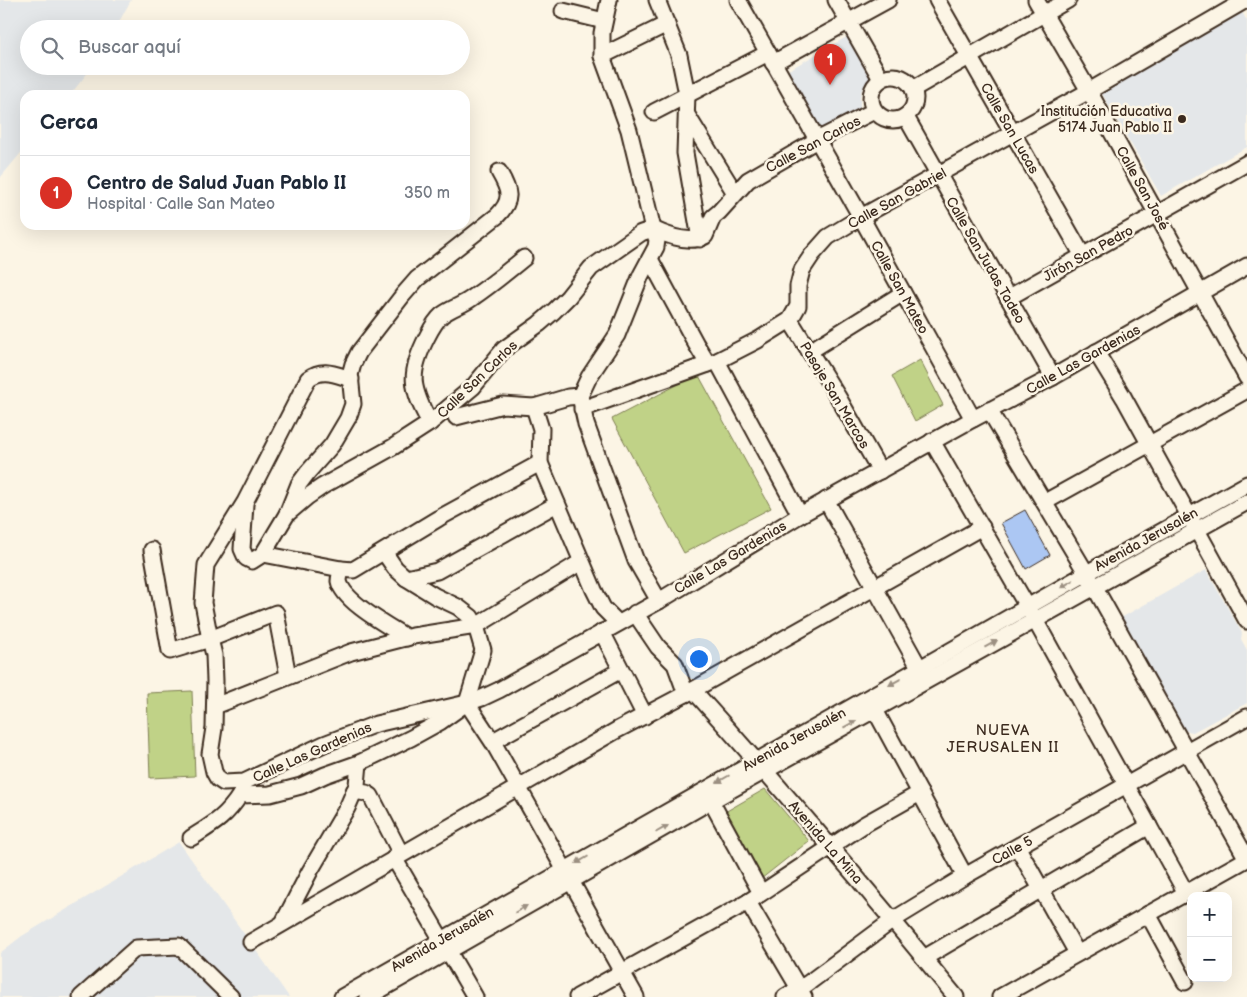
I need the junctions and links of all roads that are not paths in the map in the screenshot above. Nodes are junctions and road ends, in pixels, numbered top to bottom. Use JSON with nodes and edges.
{"nodes":[{"id":1,"x":609,"y":0,"type":"edge"},
{"id":2,"x":657,"y":0,"type":"edge"},
{"id":3,"x":738,"y":0,"type":"edge"},
{"id":4,"x":836,"y":0,"type":"edge"},
{"id":5,"x":888,"y":0,"type":"edge"},
{"id":6,"x":936,"y":0,"type":"edge"},
{"id":7,"x":1036,"y":0,"type":"edge"},
{"id":8,"x":1068,"y":0,"type":"edge"},
{"id":9,"x":1246,"y":0,"type":"edge"},
{"id":10,"x":563,"y":11,"type":"dead end"},
{"id":11,"x":1044,"y":14,"type":"junction"},
{"id":12,"x":604,"y":21,"type":"junction"},
{"id":13,"x":848,"y":22,"type":"junction"},
{"id":14,"x":667,"y":24,"type":"junction"},
{"id":15,"x":602,"y":56,"type":"junction"},
{"id":16,"x":969,"y":57,"type":"junction"},
{"id":17,"x":770,"y":58,"type":"junction"},
{"id":18,"x":881,"y":79,"type":"junction"},
{"id":19,"x":913,"y":89,"type":"junction"},
{"id":20,"x":1089,"y":91,"type":"junction"},
{"id":21,"x":687,"y":94,"type":"junction"},
{"id":22,"x":874,"y":111,"type":"junction"},
{"id":23,"x":654,"y":112,"type":"dead end"},
{"id":24,"x":687,"y":116,"type":"junction"},
{"id":25,"x":906,"y":117,"type":"junction"},
{"id":26,"x":1013,"y":134,"type":"junction"},
{"id":27,"x":817,"y":140,"type":"junction"},
{"id":28,"x":1247,"y":163,"type":"edge"},
{"id":29,"x":499,"y":172,"type":"dead end"},
{"id":30,"x":938,"y":175,"type":"junction"},
{"id":31,"x":735,"y":193,"type":"junction"},
{"id":32,"x":1157,"y":214,"type":"junction"},
{"id":33,"x":861,"y":217,"type":"junction"},
{"id":34,"x":652,"y":229,"type":"junction"},
{"id":35,"x":700,"y":239,"type":"junction"},
{"id":36,"x":1083,"y":256,"type":"junction"},
{"id":37,"x":524,"y":258,"type":"dead end"},
{"id":38,"x":650,"y":259,"type":"junction"},
{"id":39,"x":1247,"y":266,"type":"edge"},
{"id":40,"x":903,"y":293,"type":"junction"},
{"id":41,"x":1200,"y":293,"type":"junction"},
{"id":42,"x":1008,"y":298,"type":"junction"},
{"id":43,"x":790,"y":320,"type":"junction"},
{"id":44,"x":810,"y":351,"type":"junction"},
{"id":45,"x":1096,"y":352,"type":"junction"},
{"id":46,"x":712,"y":362,"type":"junction"},
{"id":47,"x":1053,"y":377,"type":"junction"},
{"id":48,"x":1247,"y":378,"type":"edge"},
{"id":49,"x":350,"y":379,"type":"junction"},
{"id":50,"x":1247,"y":390,"type":"edge"},
{"id":51,"x":581,"y":402,"type":"junction"},
{"id":52,"x":534,"y":407,"type":"junction"},
{"id":53,"x":989,"y":410,"type":"junction"},
{"id":54,"x":456,"y":417,"type":"dead end"},
{"id":55,"x":973,"y":419,"type":"junction"},
{"id":56,"x":430,"y":423,"type":"junction"},
{"id":57,"x":932,"y":441,"type":"junction"},
{"id":58,"x":1149,"y":445,"type":"junction"},
{"id":59,"x":540,"y":463,"type":"junction"},
{"id":60,"x":880,"y":471,"type":"junction"},
{"id":61,"x":1247,"y":484,"type":"edge"},
{"id":62,"x":826,"y":500,"type":"junction"},
{"id":63,"x":245,"y":502,"type":"junction"},
{"id":64,"x":1045,"y":502,"type":"junction"},
{"id":65,"x":1247,"y":502,"type":"edge"},
{"id":66,"x":557,"y":504,"type":"junction"},
{"id":67,"x":287,"y":514,"type":"junction"},
{"id":68,"x":800,"y":515,"type":"junction"},
{"id":69,"x":1188,"y":516,"type":"junction"},
{"id":70,"x":982,"y":527,"type":"junction"},
{"id":71,"x":1196,"y":530,"type":"junction"},
{"id":72,"x":152,"y":550,"type":"dead end"},
{"id":73,"x":384,"y":552,"type":"junction"},
{"id":74,"x":263,"y":554,"type":"junction"},
{"id":75,"x":581,"y":562,"type":"junction"},
{"id":76,"x":341,"y":569,"type":"junction"},
{"id":77,"x":406,"y":578,"type":"junction"},
{"id":78,"x":1091,"y":579,"type":"junction"},
{"id":79,"x":875,"y":587,"type":"junction"},
{"id":80,"x":1241,"y":597,"type":"edge"},
{"id":81,"x":658,"y":601,"type":"junction"},
{"id":82,"x":636,"y":613,"type":"junction"},
{"id":83,"x":1031,"y":614,"type":"junction"},
{"id":84,"x":1247,"y":620,"type":"edge"},
{"id":85,"x":618,"y":623,"type":"junction"},
{"id":86,"x":476,"y":626,"type":"junction"},
{"id":87,"x":602,"y":632,"type":"junction"},
{"id":88,"x":406,"y":638,"type":"junction"},
{"id":89,"x":210,"y":639,"type":"junction"},
{"id":90,"x":621,"y":670,"type":"junction"},
{"id":91,"x":924,"y":674,"type":"junction"},
{"id":92,"x":288,"y":676,"type":"junction"},
{"id":93,"x":690,"y":692,"type":"junction"},
{"id":94,"x":467,"y":703,"type":"junction"},
{"id":95,"x":215,"y":706,"type":"junction"},
{"id":96,"x":875,"y":710,"type":"junction"},
{"id":97,"x":645,"y":716,"type":"junction"},
{"id":98,"x":1247,"y":717,"type":"edge"},
{"id":99,"x":492,"y":741,"type":"junction"},
{"id":100,"x":1187,"y":750,"type":"junction"},
{"id":101,"x":359,"y":763,"type":"junction"},
{"id":102,"x":761,"y":765,"type":"junction"},
{"id":103,"x":1127,"y":784,"type":"junction"},
{"id":104,"x":518,"y":788,"type":"junction"},
{"id":105,"x":236,"y":790,"type":"junction"},
{"id":106,"x":354,"y":791,"type":"junction"},
{"id":107,"x":920,"y":793,"type":"junction"},
{"id":108,"x":711,"y":801,"type":"junction"},
{"id":109,"x":1149,"y":826,"type":"junction"},
{"id":110,"x":191,"y":838,"type":"dead end"},
{"id":111,"x":830,"y":846,"type":"junction"},
{"id":112,"x":1018,"y":848,"type":"junction"},
{"id":113,"x":397,"y":856,"type":"junction"},
{"id":114,"x":567,"y":876,"type":"junction"},
{"id":115,"x":965,"y":876,"type":"junction"},
{"id":116,"x":1041,"y":889,"type":"junction"},
{"id":117,"x":1186,"y":893,"type":"junction"},
{"id":118,"x":754,"y":898,"type":"junction"},
{"id":119,"x":1148,"y":914,"type":"junction"},
{"id":120,"x":893,"y":920,"type":"junction"},
{"id":121,"x":283,"y":923,"type":"junction"},
{"id":122,"x":251,"y":942,"type":"dead end"},
{"id":123,"x":445,"y":945,"type":"junction"},
{"id":124,"x":1077,"y":953,"type":"junction"},
{"id":125,"x":924,"y":958,"type":"junction"},
{"id":126,"x":622,"y":972,"type":"junction"},
{"id":127,"x":1184,"y":982,"type":"dead end"},
{"id":128,"x":801,"y":993,"type":"edge"},
{"id":129,"x":81,"y":997,"type":"edge"},
{"id":130,"x":231,"y":997,"type":"edge"},
{"id":131,"x":342,"y":997,"type":"edge"},
{"id":132,"x":368,"y":997,"type":"edge"},
{"id":133,"x":475,"y":997,"type":"edge"},
{"id":134,"x":577,"y":997,"type":"edge"},
{"id":135,"x":636,"y":997,"type":"edge"},
{"id":136,"x":785,"y":997,"type":"edge"},
{"id":137,"x":956,"y":997,"type":"edge"},
{"id":138,"x":1000,"y":997,"type":"edge"}],
"edges":[{"from":1,"to":12,"type":"street"},
{"from":2,"to":14,"type":"street"},
{"from":3,"to":17,"type":"street","name":"Calle San Mateo"},
{"from":4,"to":13,"type":"street"},
{"from":5,"to":13,"type":"street"},
{"from":6,"to":16,"type":"street","name":"Calle San Lucas"},
{"from":7,"to":11,"type":"street","name":"Calle San José"},
{"from":8,"to":11,"type":"street"},
{"from":9,"to":20,"type":"street","name":"Calle San Gabriel"},
{"from":10,"to":12,"type":"street"},
{"from":11,"to":16,"type":"street"},
{"from":11,"to":20,"type":"street","name":"Calle San José"},
{"from":12,"to":15,"type":"street"},
{"from":13,"to":17,"type":"street"},
{"from":13,"to":18,"type":"street"},
{"from":14,"to":15,"type":"street"},
{"from":14,"to":21,"type":"street"},
{"from":15,"to":34,"type":"street"},
{"from":16,"to":19,"type":"street"},
{"from":16,"to":26,"type":"street","name":"Calle San Lucas"},
{"from":17,"to":21,"type":"street"},
{"from":17,"to":27,"type":"street","name":"Calle San Mateo"},
{"from":18,"to":19,"type":"street"},
{"from":18,"to":22,"type":"street"},
{"from":19,"to":25,"type":"street"},
{"from":20,"to":26,"type":"street","name":"Calle San Gabriel"},
{"from":20,"to":32,"type":"street","name":"Calle San José"},
{"from":21,"to":23,"type":"street"},
{"from":21,"to":24,"type":"street"},
{"from":22,"to":25,"type":"street"},
{"from":22,"to":27,"type":"street","name":"Calle San Carlos"},
{"from":24,"to":31,"type":"street"},
{"from":24,"to":35,"type":"street"},
{"from":25,"to":30,"type":"street","name":"Calle San Judas Tadeo"},
{"from":26,"to":30,"type":"street","name":"Calle San Gabriel"},
{"from":26,"to":36,"type":"street","name":"Calle San Lucas"},
{"from":27,"to":31,"type":"street","name":"Calle San Carlos"},
{"from":27,"to":33,"type":"street","name":"Calle San Mateo"},
{"from":28,"to":32,"type":"street","name":"Jirón San Pedro"},
{"from":29,"to":49,"type":"street"},
{"from":30,"to":33,"type":"street","name":"Calle San Gabriel"},
{"from":30,"to":42,"type":"street","name":"Calle San Judas Tadeo"},
{"from":31,"to":35,"type":"street","name":"Calle San Carlos"},
{"from":32,"to":36,"type":"street","name":"Jirón San Pedro"},
{"from":32,"to":41,"type":"street","name":"Calle San José"},
{"from":33,"to":40,"type":"street","name":"Calle San Mateo"},
{"from":33,"to":43,"type":"street","name":"Calle San Gabriel"},
{"from":34,"to":35,"type":"street"},
{"from":34,"to":38,"type":"street"},
{"from":34,"to":56,"type":"street","name":"Calle San Carlos"},
{"from":36,"to":42,"type":"street","name":"Jirón San Pedro"},
{"from":37,"to":56,"type":"street"},
{"from":38,"to":46,"type":"street"},
{"from":38,"to":51,"type":"street"},
{"from":39,"to":41,"type":"street","name":"Calle Las Gardenias"},
{"from":40,"to":44,"type":"street"},
{"from":40,"to":55,"type":"street","name":"Calle San Mateo"},
{"from":41,"to":45,"type":"street","name":"Calle Las Gardenias"},
{"from":41,"to":48,"type":"street","name":"Calle San José"},
{"from":42,"to":47,"type":"street","name":"Calle San Judas Tadeo"},
{"from":43,"to":44,"type":"street","name":"Pasaje San Marcos"},
{"from":43,"to":46,"type":"street"},
{"from":44,"to":60,"type":"street","name":"Pasaje San Marcos"},
{"from":45,"to":47,"type":"street","name":"Calle Las Gardenias"},
{"from":45,"to":58,"type":"street"},
{"from":46,"to":51,"type":"street"},
{"from":46,"to":68,"type":"street"},
{"from":47,"to":53,"type":"street","name":"Calle Las Gardenias"},
{"from":49,"to":63,"type":"street"},
{"from":49,"to":67,"type":"street"},
{"from":50,"to":58,"type":"street"},
{"from":51,"to":52,"type":"street"},
{"from":51,"to":81,"type":"street"},
{"from":52,"to":54,"type":"street"},
{"from":52,"to":59,"type":"street"},
{"from":53,"to":55,"type":"street","name":"Calle Las Gardenias"},
{"from":53,"to":64,"type":"street"},
{"from":55,"to":57,"type":"street","name":"Calle Las Gardenias"},
{"from":56,"to":67,"type":"street","name":"Calle San Carlos"},
{"from":57,"to":60,"type":"street","name":"Calle Las Gardenias"},
{"from":57,"to":70,"type":"street"},
{"from":58,"to":64,"type":"street"},
{"from":58,"to":69,"type":"street"},
{"from":59,"to":66,"type":"street"},
{"from":59,"to":73,"type":"street"},
{"from":60,"to":62,"type":"street","name":"Calle Las Gardenias"},
{"from":61,"to":69,"type":"street","name":"Avenida Jerusalén"},
{"from":62,"to":68,"type":"street","name":"Calle Las Gardenias"},
{"from":62,"to":79,"type":"street"},
{"from":63,"to":74,"type":"street"},
{"from":63,"to":89,"type":"street"},
{"from":64,"to":78,"type":"street"},
{"from":65,"to":71,"type":"street","name":"Avenida Jerusalén"},
{"from":66,"to":75,"type":"street"},
{"from":66,"to":77,"type":"street"},
{"from":67,"to":74,"type":"street"},
{"from":68,"to":81,"type":"street","name":"Calle Las Gardenias"},
{"from":69,"to":71,"type":"street"},
{"from":69,"to":78,"type":"street","name":"Avenida Jerusalén"},
{"from":70,"to":79,"type":"street"},
{"from":70,"to":83,"type":"street"},
{"from":71,"to":78,"type":"street","name":"Avenida Jerusalén"},
{"from":71,"to":80,"type":"street"},
{"from":72,"to":89,"type":"street"},
{"from":73,"to":76,"type":"street"},
{"from":73,"to":77,"type":"street"},
{"from":74,"to":76,"type":"street"},
{"from":75,"to":85,"type":"street"},
{"from":75,"to":86,"type":"street"},
{"from":76,"to":88,"type":"street"},
{"from":77,"to":86,"type":"street"},
{"from":78,"to":83,"type":"street","name":"Avenida Jerusalén"},
{"from":78,"to":100,"type":"street"},
{"from":79,"to":91,"type":"street"},
{"from":79,"to":93,"type":"street"},
{"from":80,"to":84,"type":"street"},
{"from":81,"to":82,"type":"street","name":"Calle Las Gardenias"},
{"from":82,"to":85,"type":"street","name":"Calle Las Gardenias"},
{"from":82,"to":93,"type":"street"},
{"from":83,"to":91,"type":"street","name":"Avenida Jerusalén"},
{"from":83,"to":103,"type":"street"},
{"from":85,"to":87,"type":"street","name":"Calle Las Gardenias"},
{"from":86,"to":88,"type":"street"},
{"from":86,"to":94,"type":"street"},
{"from":87,"to":90,"type":"street"},
{"from":87,"to":94,"type":"street","name":"Calle Las Gardenias"},
{"from":88,"to":92,"type":"street"},
{"from":89,"to":92,"type":"street"},
{"from":89,"to":95,"type":"street"},
{"from":90,"to":97,"type":"street"},
{"from":90,"to":99,"type":"street"},
{"from":91,"to":96,"type":"street","name":"Avenida Jerusalén"},
{"from":91,"to":102,"type":"street","name":"Avenida Jerusalén","one_way":true},
{"from":92,"to":95,"type":"street"},
{"from":93,"to":97,"type":"street"},
{"from":93,"to":102,"type":"street","name":"Avenida La Mina"},
{"from":94,"to":99,"type":"street"},
{"from":94,"to":101,"type":"street"},
{"from":94,"to":105,"type":"street","name":"Calle Las Gardenias"},
{"from":95,"to":105,"type":"street"},
{"from":102,"to":96,"type":"street","name":"Avenida Jerusalén","one_way":true},
{"from":96,"to":107,"type":"street"},
{"from":97,"to":104,"type":"street"},
{"from":98,"to":100,"type":"street","name":"Calle 5"},
{"from":99,"to":104,"type":"street"},
{"from":100,"to":103,"type":"street","name":"Calle 5"},
{"from":100,"to":117,"type":"street"},
{"from":101,"to":105,"type":"street"},
{"from":101,"to":106,"type":"street"},
{"from":102,"to":108,"type":"street","name":"Avenida Jerusalén"},
{"from":102,"to":111,"type":"street","name":"Avenida La Mina"},
{"from":102,"to":114,"type":"street","name":"Avenida Jerusalén","one_way":true},
{"from":103,"to":109,"type":"street"},
{"from":103,"to":112,"type":"street","name":"Calle 5"},
{"from":104,"to":113,"type":"street"},
{"from":104,"to":114,"type":"street"},
{"from":105,"to":110,"type":"street"},
{"from":106,"to":113,"type":"street"},
{"from":106,"to":121,"type":"street"},
{"from":107,"to":111,"type":"street"},
{"from":107,"to":115,"type":"street"},
{"from":114,"to":108,"type":"street","name":"Avenida Jerusalén","one_way":true},
{"from":108,"to":118,"type":"street"},
{"from":109,"to":116,"type":"street"},
{"from":109,"to":117,"type":"street"},
{"from":111,"to":118,"type":"street"},
{"from":111,"to":120,"type":"street","name":"Avenida La Mina"},
{"from":112,"to":115,"type":"street","name":"Calle 5"},
{"from":112,"to":116,"type":"street"},
{"from":113,"to":121,"type":"street"},
{"from":113,"to":123,"type":"street"},
{"from":114,"to":123,"type":"street","name":"Avenida Jerusalén"},
{"from":114,"to":126,"type":"street"},
{"from":115,"to":120,"type":"street","name":"Calle 5"},
{"from":116,"to":124,"type":"street"},
{"from":116,"to":125,"type":"street"},
{"from":117,"to":119,"type":"street"},
{"from":118,"to":126,"type":"street"},
{"from":118,"to":128,"type":"street"},
{"from":119,"to":124,"type":"street"},
{"from":119,"to":127,"type":"street"},
{"from":120,"to":125,"type":"street","name":"Avenida La Mina"},
{"from":120,"to":128,"type":"street","name":"Calle 5"},
{"from":121,"to":122,"type":"street"},
{"from":123,"to":131,"type":"street","name":"Avenida Jerusalén"},
{"from":123,"to":132,"type":"street","name":"Avenida Jerusalén"},
{"from":123,"to":133,"type":"street"},
{"from":124,"to":138,"type":"street"},
{"from":125,"to":137,"type":"street","name":"Avenida La Mina"},
{"from":126,"to":134,"type":"street"},
{"from":126,"to":135,"type":"street"},
{"from":128,"to":136,"type":"street","name":"Calle 5"},
{"from":129,"to":130,"type":"street"}]}
